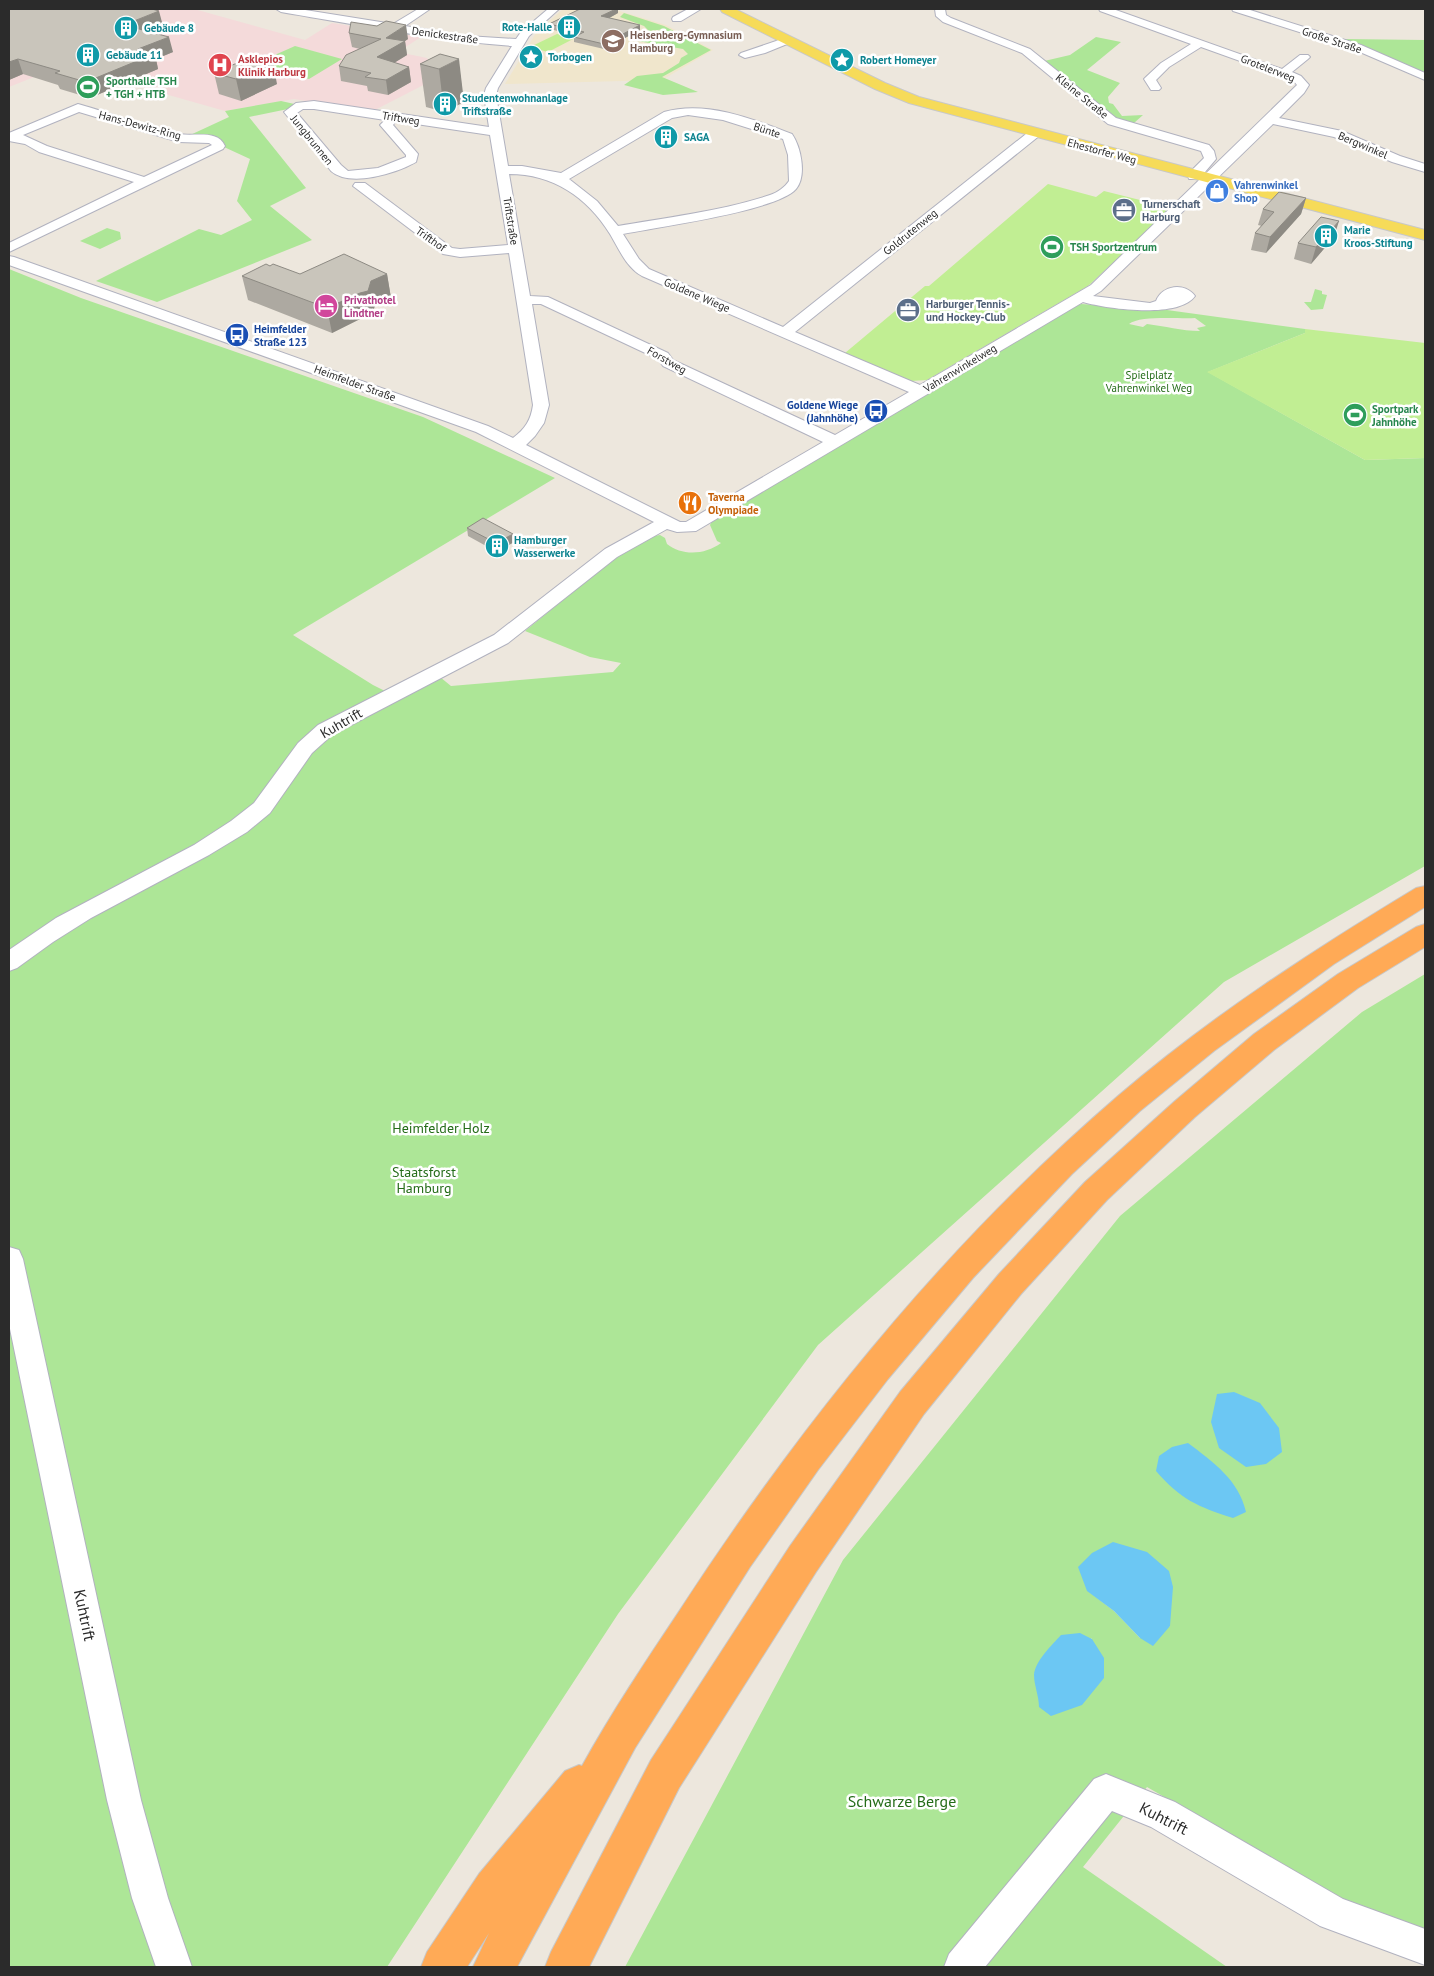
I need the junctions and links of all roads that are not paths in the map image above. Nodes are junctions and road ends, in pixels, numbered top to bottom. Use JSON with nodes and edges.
{"nodes":[{"id":1,"x":281,"y":9,"type":"edge"},
{"id":2,"x":425,"y":9,"type":"edge"},
{"id":3,"x":554,"y":9,"type":"edge"},
{"id":4,"x":696,"y":9,"type":"edge"},
{"id":5,"x":726,"y":9,"type":"edge"},
{"id":6,"x":940,"y":9,"type":"edge"},
{"id":7,"x":1104,"y":9,"type":"edge"},
{"id":8,"x":1237,"y":9,"type":"edge"},
{"id":9,"x":677,"y":19,"type":"dead end"},
{"id":10,"x":394,"y":28,"type":"junction"},
{"id":11,"x":788,"y":40,"type":"junction"},
{"id":12,"x":520,"y":43,"type":"junction"},
{"id":13,"x":1200,"y":43,"type":"junction"},
{"id":14,"x":745,"y":55,"type":"dead end"},
{"id":15,"x":1304,"y":56,"type":"dead end"},
{"id":16,"x":1284,"y":74,"type":"junction"},
{"id":17,"x":1425,"y":77,"type":"edge"},
{"id":18,"x":1155,"y":88,"type":"dead end"},
{"id":19,"x":306,"y":105,"type":"joint"},
{"id":20,"x":394,"y":117,"type":"junction"},
{"id":21,"x":1271,"y":120,"type":"junction"},
{"id":22,"x":496,"y":131,"type":"junction"},
{"id":23,"x":1035,"y":133,"type":"junction"},
{"id":24,"x":11,"y":137,"type":"edge"},
{"id":25,"x":1425,"y":168,"type":"edge"},
{"id":26,"x":503,"y":170,"type":"junction"},
{"id":27,"x":558,"y":178,"type":"junction"},
{"id":28,"x":1201,"y":178,"type":"junction"},
{"id":29,"x":146,"y":182,"type":"junction"},
{"id":30,"x":360,"y":186,"type":"dead end"},
{"id":31,"x":615,"y":231,"type":"junction"},
{"id":32,"x":1425,"y":235,"type":"edge"},
{"id":33,"x":9,"y":248,"type":"edge"},
{"id":34,"x":515,"y":248,"type":"junction"},
{"id":35,"x":9,"y":260,"type":"edge"},
{"id":36,"x":1082,"y":298,"type":"junction"},
{"id":37,"x":525,"y":300,"type":"junction"},
{"id":38,"x":1162,"y":304,"type":"dead end"},
{"id":39,"x":786,"y":332,"type":"junction"},
{"id":40,"x":921,"y":392,"type":"junction"},
{"id":41,"x":835,"y":441,"type":"junction"},
{"id":42,"x":514,"y":444,"type":"junction"},
{"id":43,"x":667,"y":522,"type":"junction"},
{"id":44,"x":690,"y":527,"type":"joint"},
{"id":45,"x":1425,"y":895,"type":"edge"},
{"id":46,"x":1425,"y":934,"type":"edge"},
{"id":47,"x":9,"y":962,"type":"edge"},
{"id":48,"x":9,"y":1258,"type":"edge"},
{"id":49,"x":621,"y":1734,"type":"junction"},
{"id":50,"x":1425,"y":1947,"type":"edge"},
{"id":51,"x":174,"y":1967,"type":"edge"},
{"id":52,"x":442,"y":1967,"type":"edge"},
{"id":53,"x":494,"y":1967,"type":"edge"},
{"id":54,"x":566,"y":1967,"type":"edge"},
{"id":55,"x":962,"y":1967,"type":"edge"}],
"edges":[{"from":1,"to":10,"type":"street","name":"Denickestraße"},
{"from":2,"to":10,"type":"street"},
{"from":3,"to":12,"type":"street","name":"Triftstraße"},
{"from":4,"to":9,"type":"street"},
{"from":5,"to":11,"type":"main road","name":"Ehestorfer Weg"},
{"from":6,"to":28,"type":"street","name":"Kleine Straße"},
{"from":7,"to":13,"type":"street","name":"Grotelerweg"},
{"from":8,"to":17,"type":"street","name":"Große Straße"},
{"from":10,"to":12,"type":"street","name":"Denickestraße"},
{"from":11,"to":14,"type":"street"},
{"from":11,"to":23,"type":"main road","name":"Ehestorfer Weg"},
{"from":12,"to":22,"type":"street","name":"Triftstraße"},
{"from":13,"to":16,"type":"street","name":"Grotelerweg"},
{"from":13,"to":18,"type":"street"},
{"from":15,"to":16,"type":"street"},
{"from":16,"to":21,"type":"street","name":"Grotelerweg"},
{"from":19,"to":20,"type":"street","name":"Triftweg"},
{"from":19,"to":20,"type":"street","name":"Jungbrunnen"},
{"from":20,"to":22,"type":"street","name":"Triftweg"},
{"from":21,"to":25,"type":"street","name":"Bergwinkel"},
{"from":21,"to":28,"type":"street","name":"Grotelerweg"},
{"from":22,"to":26,"type":"street","name":"Triftstraße"},
{"from":23,"to":28,"type":"main road","name":"Ehestorfer Weg"},
{"from":23,"to":39,"type":"street","name":"Goldrutenweg"},
{"from":24,"to":29,"type":"street","name":"Hans-Dewitz-Ring"},
{"from":24,"to":29,"type":"street","name":"Hans-Dewitz-Ring"},
{"from":26,"to":27,"type":"street","name":"Goldene Wiege"},
{"from":26,"to":34,"type":"street","name":"Triftstraße"},
{"from":27,"to":31,"type":"street","name":"Goldene Wiege"},
{"from":27,"to":31,"type":"street","name":"Bünte"},
{"from":28,"to":32,"type":"main road","name":"Ehestorfer Weg"},
{"from":28,"to":36,"type":"street","name":"Vahrenwinkelweg"},
{"from":29,"to":33,"type":"street","name":"Hans-Dewitz-Ring"},
{"from":30,"to":34,"type":"street","name":"Trifthof"},
{"from":31,"to":39,"type":"street","name":"Goldene Wiege"},
{"from":34,"to":37,"type":"street","name":"Triftstraße"},
{"from":35,"to":42,"type":"street","name":"Heimfelder Straße"},
{"from":36,"to":38,"type":"street"},
{"from":36,"to":40,"type":"street","name":"Vahrenwinkelweg"},
{"from":37,"to":41,"type":"street","name":"Forstweg"},
{"from":37,"to":42,"type":"street","name":"Triftstraße"},
{"from":39,"to":40,"type":"street","name":"Goldene Wiege"},
{"from":40,"to":41,"type":"street","name":"Vahrenwinkelweg"},
{"from":41,"to":44,"type":"street","name":"Vahrenwinkelweg"},
{"from":42,"to":43,"type":"street","name":"Heimfelder Straße"},
{"from":43,"to":44,"type":"street","name":"Heimfelder Straße"},
{"from":43,"to":47,"type":"street","name":"Kuhtrift"},
{"from":45,"to":49,"type":"highway"},
{"from":46,"to":54,"type":"highway"},
{"from":48,"to":51,"type":"street","name":"Kuhtrift"},
{"from":49,"to":52,"type":"highway"},
{"from":49,"to":53,"type":"highway"},
{"from":50,"to":55,"type":"street","name":"Kuhtrift"}]}
